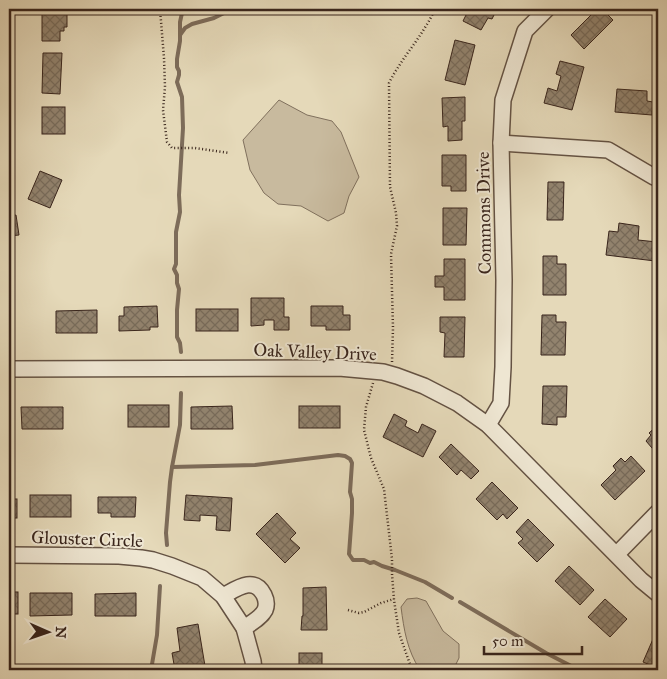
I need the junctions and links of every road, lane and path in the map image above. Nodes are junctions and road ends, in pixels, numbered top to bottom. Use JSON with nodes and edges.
{"nodes":[{"id":1,"x":160,"y":9,"type":"edge"},
{"id":2,"x":435,"y":9,"type":"edge"},
{"id":3,"x":546,"y":9,"type":"edge"},
{"id":4,"x":501,"y":143,"type":"junction"},
{"id":5,"x":229,"y":153,"type":"dead end"},
{"id":6,"x":654,"y":177,"type":"dead end"},
{"id":7,"x":9,"y":369,"type":"edge"},
{"id":8,"x":383,"y":372,"type":"junction"},
{"id":9,"x":488,"y":425,"type":"junction"},
{"id":10,"x":658,"y":512,"type":"edge"},
{"id":11,"x":616,"y":554,"type":"junction"},
{"id":12,"x":9,"y":555,"type":"edge"},
{"id":13,"x":658,"y":594,"type":"edge"},
{"id":14,"x":223,"y":596,"type":"junction"},
{"id":15,"x":394,"y":599,"type":"junction"},
{"id":16,"x":348,"y":610,"type":"dead end"},
{"id":17,"x":244,"y":628,"type":"junction"},
{"id":18,"x":254,"y":670,"type":"edge"},
{"id":19,"x":412,"y":670,"type":"edge"}],
"edges":[{"from":1,"to":5,"type":"path"},
{"from":2,"to":8,"type":"path"},
{"from":3,"to":4,"type":"street","name":"Commons Drive"},
{"from":4,"to":6,"type":"street"},
{"from":4,"to":9,"type":"street","name":"Commons Drive"},
{"from":7,"to":8,"type":"street","name":"Oak Valley Drive"},
{"from":8,"to":9,"type":"street","name":"Oak Valley Drive"},
{"from":8,"to":15,"type":"path"},
{"from":9,"to":11,"type":"street","name":"Oak Valley Drive"},
{"from":10,"to":11,"type":"street"},
{"from":11,"to":13,"type":"street","name":"Oak Valley Drive"},
{"from":12,"to":14,"type":"street","name":"Glouster Circle"},
{"from":14,"to":17,"type":"street","name":"Glouster Circle"},
{"from":14,"to":17,"type":"street"},
{"from":15,"to":16,"type":"path"},
{"from":15,"to":19,"type":"path"},
{"from":17,"to":18,"type":"street","name":"Glouster Circle"}]}
